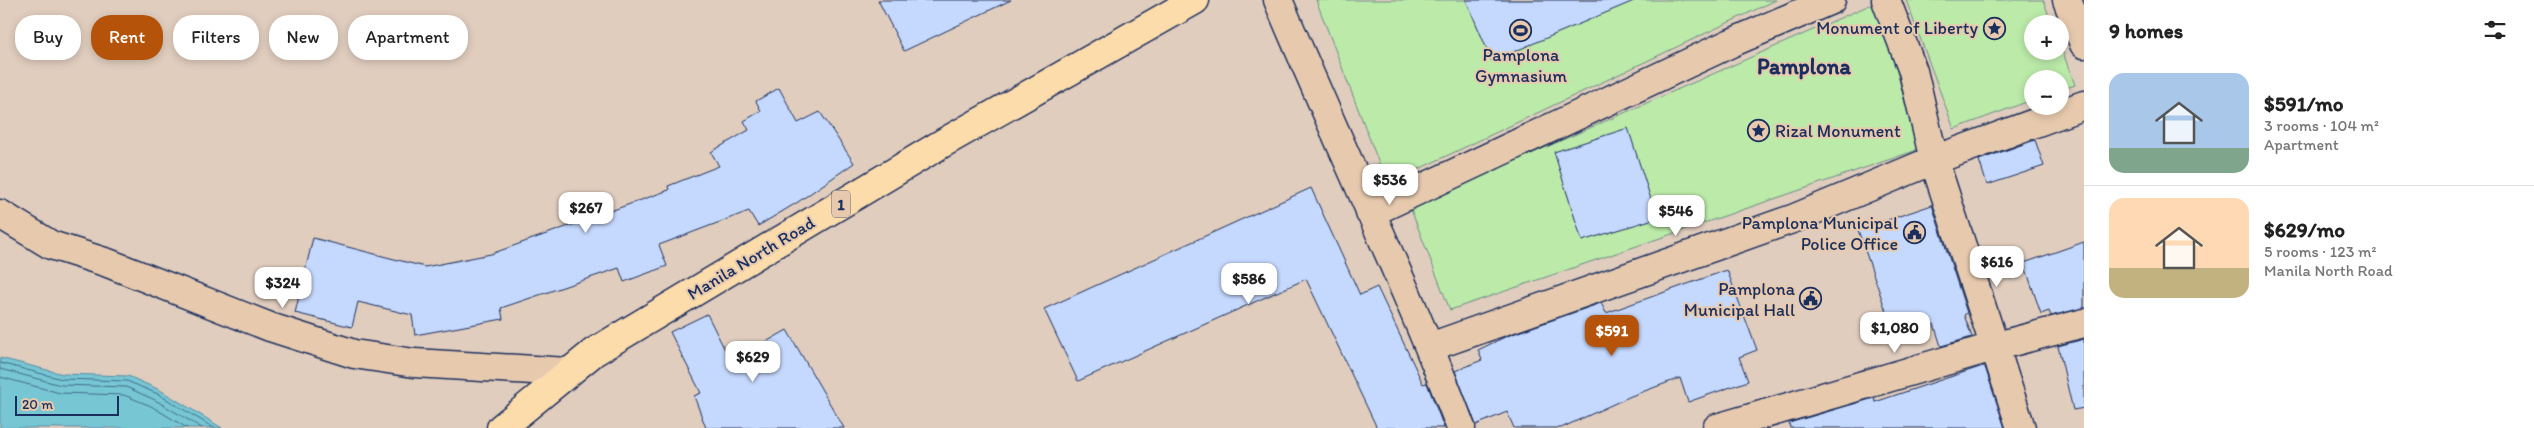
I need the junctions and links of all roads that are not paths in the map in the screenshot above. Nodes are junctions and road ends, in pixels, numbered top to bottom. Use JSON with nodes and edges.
{"nodes":[{"id":1,"x":1195,"y":0,"type":"edge"},
{"id":2,"x":1278,"y":0,"type":"edge"},
{"id":3,"x":1831,"y":0,"type":"edge"},
{"id":4,"x":1886,"y":0,"type":"edge"},
{"id":5,"x":2066,"y":0,"type":"edge"},
{"id":6,"x":2084,"y":44,"type":"edge"},
{"id":7,"x":2084,"y":105,"type":"edge"},
{"id":8,"x":1934,"y":160,"type":"junction"},
{"id":9,"x":1370,"y":213,"type":"junction"},
{"id":10,"x":0,"y":214,"type":"edge"},
{"id":11,"x":2084,"y":323,"type":"edge"},
{"id":12,"x":1430,"y":347,"type":"junction"},
{"id":13,"x":1993,"y":347,"type":"junction"},
{"id":14,"x":568,"y":372,"type":"junction"},
{"id":15,"x":501,"y":428,"type":"edge"},
{"id":16,"x":1461,"y":428,"type":"edge"},
{"id":17,"x":1717,"y":428,"type":"edge"},
{"id":18,"x":2021,"y":428,"type":"edge"}],
"edges":[{"from":1,"to":14,"type":"highway","name":"Manila North Road","number":"1"},
{"from":2,"to":9,"type":"street"},
{"from":3,"to":9,"type":"street"},
{"from":4,"to":8,"type":"street"},
{"from":5,"to":6,"type":"street"},
{"from":7,"to":8,"type":"street"},
{"from":8,"to":12,"type":"street"},
{"from":8,"to":13,"type":"street"},
{"from":9,"to":12,"type":"street"},
{"from":10,"to":14,"type":"street"},
{"from":11,"to":13,"type":"street"},
{"from":12,"to":16,"type":"street"},
{"from":13,"to":17,"type":"street"},
{"from":13,"to":18,"type":"street"},
{"from":14,"to":15,"type":"highway","name":"Manila North Road","number":"1"}]}
